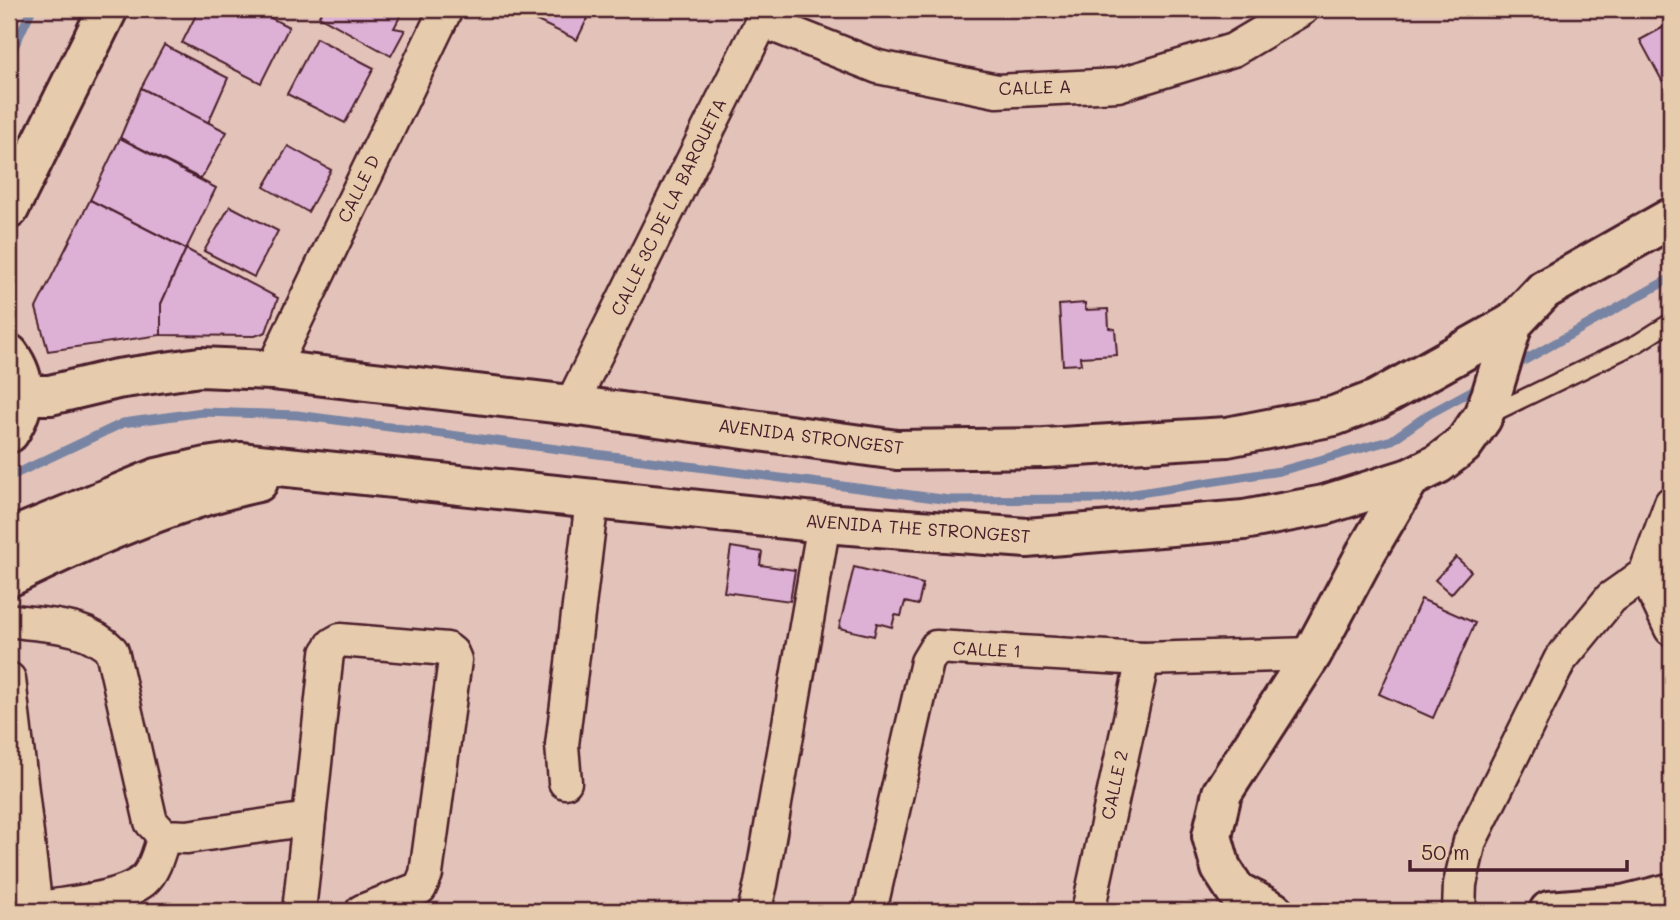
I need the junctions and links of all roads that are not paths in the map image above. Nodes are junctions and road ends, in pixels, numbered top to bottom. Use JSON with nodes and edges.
{"nodes":[{"id":1,"x":108,"y":9,"type":"edge"},
{"id":2,"x":446,"y":9,"type":"edge"},
{"id":3,"x":1302,"y":9,"type":"edge"},
{"id":4,"x":765,"y":15,"type":"edge"},
{"id":5,"x":9,"y":209,"type":"edge"},
{"id":6,"x":1671,"y":218,"type":"edge"},
{"id":7,"x":1671,"y":322,"type":"edge"},
{"id":8,"x":1509,"y":336,"type":"junction"},
{"id":9,"x":9,"y":354,"type":"edge"},
{"id":10,"x":272,"y":370,"type":"junction"},
{"id":11,"x":24,"y":395,"type":"junction"},
{"id":12,"x":570,"y":405,"type":"junction"},
{"id":13,"x":1487,"y":407,"type":"junction"},
{"id":14,"x":9,"y":433,"type":"edge"},
{"id":15,"x":310,"y":471,"type":"junction"},
{"id":16,"x":1410,"y":478,"type":"junction"},
{"id":17,"x":592,"y":500,"type":"junction"},
{"id":18,"x":1671,"y":503,"type":"edge"},
{"id":19,"x":824,"y":523,"type":"junction"},
{"id":20,"x":9,"y":539,"type":"edge"},
{"id":21,"x":1645,"y":574,"type":"junction"},
{"id":22,"x":9,"y":577,"type":"edge"},
{"id":23,"x":9,"y":620,"type":"edge"},
{"id":24,"x":1671,"y":629,"type":"edge"},
{"id":25,"x":1312,"y":654,"type":"junction"},
{"id":26,"x":1143,"y":659,"type":"junction"},
{"id":27,"x":9,"y":679,"type":"edge"},
{"id":28,"x":565,"y":782,"type":"dead end"},
{"id":29,"x":309,"y":819,"type":"junction"},
{"id":30,"x":164,"y":836,"type":"junction"},
{"id":31,"x":1671,"y":893,"type":"edge"},
{"id":32,"x":1624,"y":908,"type":"edge"},
{"id":33,"x":36,"y":910,"type":"edge"},
{"id":34,"x":299,"y":911,"type":"edge"},
{"id":35,"x":362,"y":911,"type":"edge"},
{"id":36,"x":754,"y":911,"type":"edge"},
{"id":37,"x":870,"y":911,"type":"edge"},
{"id":38,"x":1088,"y":911,"type":"edge"},
{"id":39,"x":1273,"y":911,"type":"edge"},
{"id":40,"x":1459,"y":911,"type":"edge"},
{"id":41,"x":1549,"y":911,"type":"edge"}],
"edges":[{"from":1,"to":5,"type":"street"},
{"from":2,"to":10,"type":"street","name":"CALLE D"},
{"from":3,"to":4,"type":"street","name":"CALLE A"},
{"from":4,"to":12,"type":"street","name":"CALLE 3C DE LA BARQUETA"},
{"from":6,"to":8,"type":"street","name":"AVENIDA STRONGEST"},
{"from":7,"to":13,"type":"lane"},
{"from":8,"to":12,"type":"street","name":"AVENIDA STRONGEST"},
{"from":8,"to":13,"type":"street","name":"AVENIDA THE STRONGEST"},
{"from":9,"to":11,"type":"street"},
{"from":10,"to":11,"type":"street","name":"AVENIDA STRONGEST"},
{"from":10,"to":12,"type":"street","name":"AVENIDA STRONGEST"},
{"from":11,"to":14,"type":"street"},
{"from":13,"to":16,"type":"street","name":"AVENIDA THE STRONGEST"},
{"from":15,"to":17,"type":"street","name":"AVENIDA THE STRONGEST"},
{"from":15,"to":20,"type":"street","name":"AVENIDA THE STRONGEST"},
{"from":15,"to":22,"type":"street","name":"AVENIDA THE STRONGEST"},
{"from":16,"to":19,"type":"street","name":"AVENIDA THE STRONGEST"},
{"from":16,"to":25,"type":"street"},
{"from":17,"to":19,"type":"street","name":"AVENIDA THE STRONGEST"},
{"from":17,"to":28,"type":"street"},
{"from":18,"to":21,"type":"street"},
{"from":19,"to":36,"type":"street"},
{"from":21,"to":24,"type":"street"},
{"from":21,"to":40,"type":"street"},
{"from":23,"to":30,"type":"street"},
{"from":25,"to":26,"type":"street","name":"CALLE 1"},
{"from":25,"to":39,"type":"street"},
{"from":26,"to":37,"type":"street","name":"CALLE 1"},
{"from":26,"to":38,"type":"street","name":"CALLE 2"},
{"from":27,"to":33,"type":"street"},
{"from":29,"to":30,"type":"street"},
{"from":29,"to":34,"type":"street"},
{"from":29,"to":35,"type":"street"},
{"from":30,"to":33,"type":"street"},
{"from":31,"to":32,"type":"street"},
{"from":32,"to":41,"type":"street"}]}
